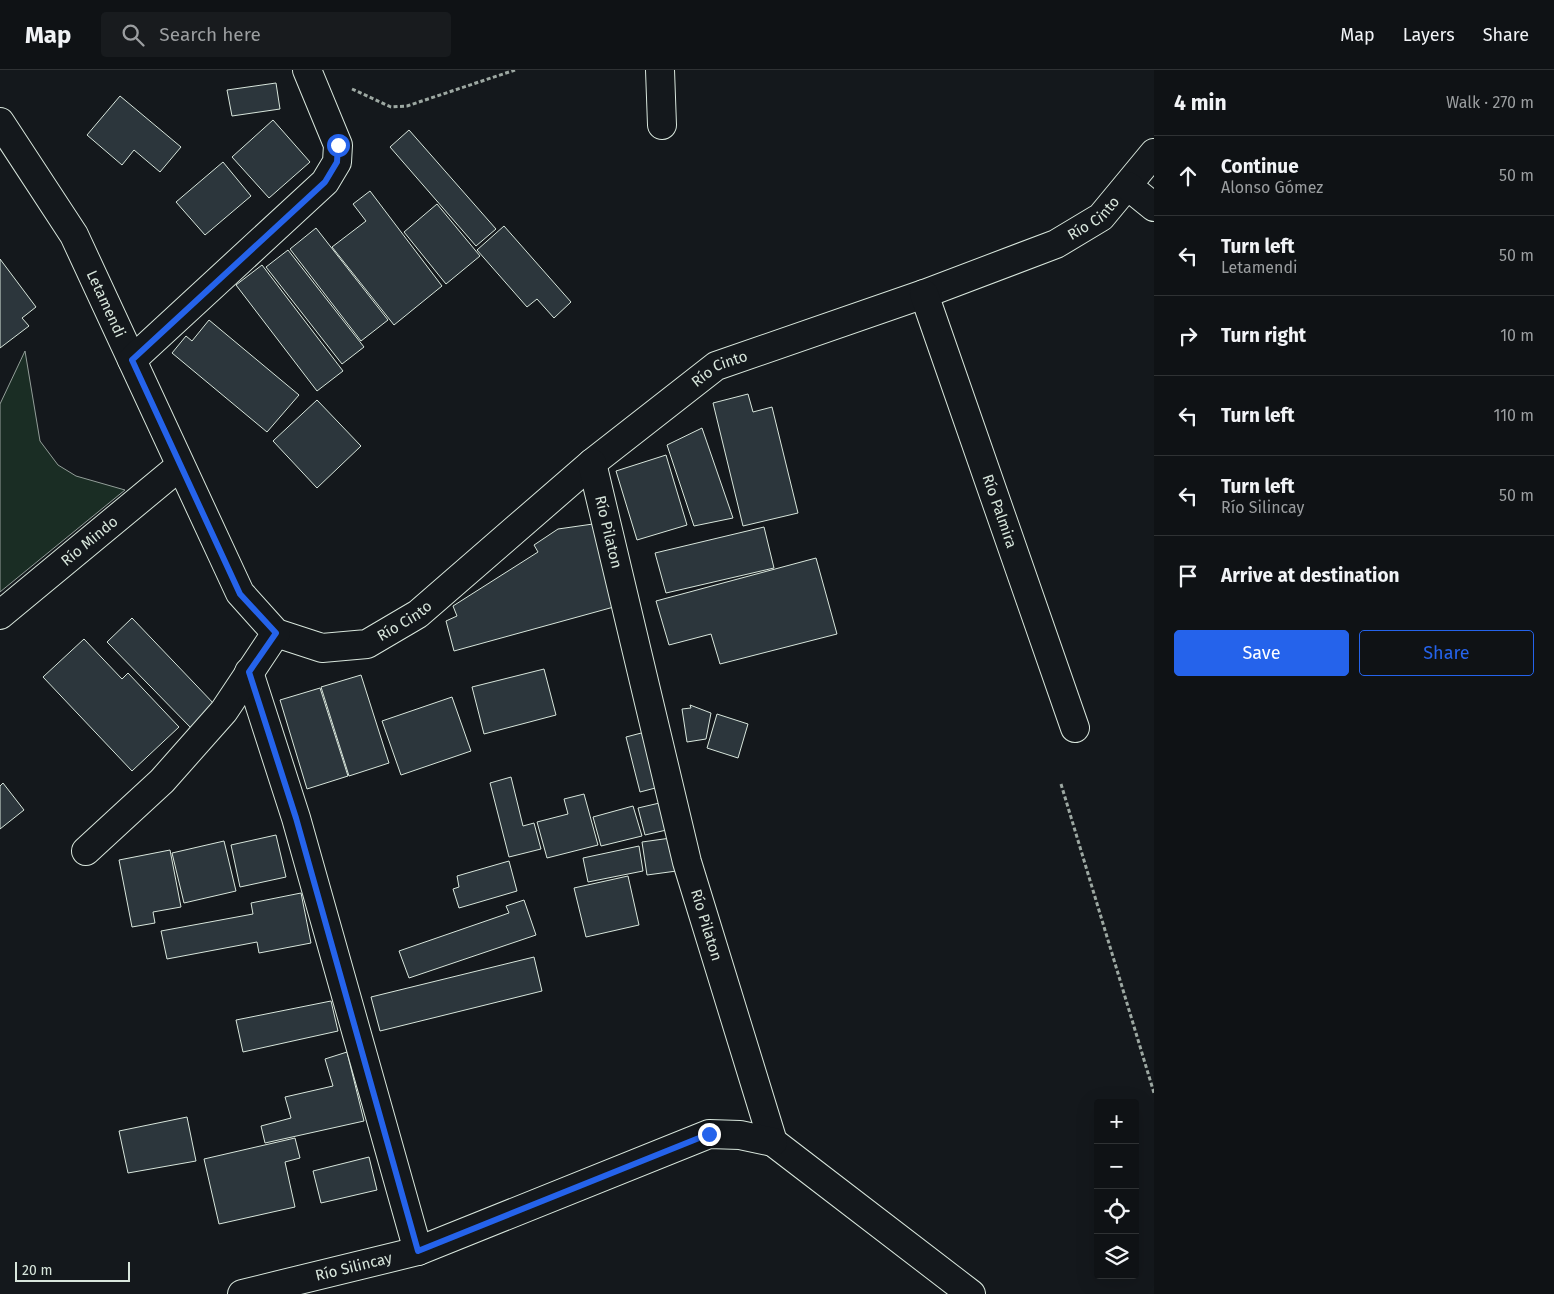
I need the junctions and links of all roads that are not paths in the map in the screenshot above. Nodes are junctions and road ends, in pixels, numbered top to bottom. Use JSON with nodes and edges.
{"nodes":[{"id":1,"x":307,"y":70,"type":"edge"},
{"id":2,"x":660,"y":70,"type":"edge"},
{"id":3,"x":0,"y":122,"type":"edge"},
{"id":4,"x":662,"y":125,"type":"dead end"},
{"id":5,"x":1154,"y":153,"type":"edge"},
{"id":6,"x":1128,"y":186,"type":"junction"},
{"id":7,"x":1154,"y":207,"type":"edge"},
{"id":8,"x":924,"y":294,"type":"junction"},
{"id":9,"x":132,"y":360,"type":"junction"},
{"id":10,"x":592,"y":463,"type":"junction"},
{"id":11,"x":180,"y":466,"type":"junction"},
{"id":12,"x":0,"y":615,"type":"edge"},
{"id":13,"x":276,"y":633,"type":"junction"},
{"id":14,"x":322,"y":648,"type":"joint"},
{"id":15,"x":249,"y":672,"type":"junction"},
{"id":16,"x":1075,"y":728,"type":"dead end"},
{"id":17,"x":86,"y":851,"type":"dead end"},
{"id":18,"x":773,"y":1142,"type":"junction"},
{"id":19,"x":418,"y":1251,"type":"junction"},
{"id":20,"x":242,"y":1294,"type":"edge"},
{"id":21,"x":970,"y":1294,"type":"edge"}],
"edges":[{"from":1,"to":9,"type":"street"},
{"from":2,"to":4,"type":"street"},
{"from":3,"to":9,"type":"street","name":"Letamendi"},
{"from":5,"to":6,"type":"street","name":"Río Cinto"},
{"from":6,"to":7,"type":"street"},
{"from":6,"to":8,"type":"street","name":"Río Cinto"},
{"from":8,"to":10,"type":"street","name":"Río Cinto"},
{"from":8,"to":16,"type":"street","name":"Río Palmira"},
{"from":9,"to":11,"type":"street","name":"Letamendi"},
{"from":10,"to":14,"type":"street","name":"Río Cinto"},
{"from":10,"to":18,"type":"street","name":"Río Pilaton"},
{"from":11,"to":12,"type":"street","name":"Río Mindo"},
{"from":11,"to":13,"type":"street","name":"Letamendi"},
{"from":13,"to":14,"type":"street","name":"Letamendi"},
{"from":13,"to":15,"type":"street"},
{"from":15,"to":17,"type":"street"},
{"from":15,"to":19,"type":"street"},
{"from":18,"to":19,"type":"street","name":"Río Silincay"},
{"from":18,"to":21,"type":"street"},
{"from":19,"to":20,"type":"street","name":"Río Silincay"}]}
